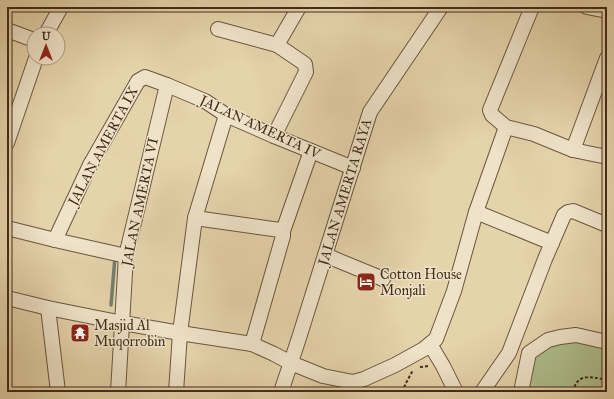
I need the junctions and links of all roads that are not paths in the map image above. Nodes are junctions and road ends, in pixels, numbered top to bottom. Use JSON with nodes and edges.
{"nodes":[{"id":1,"x":61,"y":7,"type":"edge"},
{"id":2,"x":299,"y":7,"type":"edge"},
{"id":3,"x":441,"y":7,"type":"edge"},
{"id":4,"x":532,"y":7,"type":"edge"},
{"id":5,"x":587,"y":7,"type":"edge"},
{"id":6,"x":607,"y":11,"type":"edge"},
{"id":7,"x":50,"y":26,"type":"edge"},
{"id":8,"x":218,"y":29,"type":"dead end"},
{"id":9,"x":7,"y":30,"type":"edge"},
{"id":10,"x":26,"y":37,"type":"edge"},
{"id":11,"x":277,"y":45,"type":"junction"},
{"id":12,"x":607,"y":58,"type":"edge"},
{"id":13,"x":33,"y":66,"type":"edge"},
{"id":14,"x":167,"y":85,"type":"junction"},
{"id":15,"x":226,"y":115,"type":"junction"},
{"id":16,"x":506,"y":127,"type":"junction"},
{"id":17,"x":274,"y":136,"type":"junction"},
{"id":18,"x":7,"y":144,"type":"edge"},
{"id":19,"x":573,"y":150,"type":"junction"},
{"id":20,"x":311,"y":151,"type":"junction"},
{"id":21,"x":607,"y":157,"type":"edge"},
{"id":22,"x":353,"y":168,"type":"junction"},
{"id":23,"x":476,"y":212,"type":"junction"},
{"id":24,"x":195,"y":218,"type":"junction"},
{"id":25,"x":607,"y":226,"type":"edge"},
{"id":26,"x":7,"y":228,"type":"edge"},
{"id":27,"x":283,"y":231,"type":"junction"},
{"id":28,"x":55,"y":240,"type":"junction"},
{"id":29,"x":552,"y":243,"type":"junction"},
{"id":30,"x":325,"y":255,"type":"junction"},
{"id":31,"x":126,"y":256,"type":"junction"},
{"id":32,"x":383,"y":279,"type":"dead end"},
{"id":33,"x":7,"y":298,"type":"edge"},
{"id":34,"x":48,"y":308,"type":"junction"},
{"id":35,"x":123,"y":323,"type":"junction"},
{"id":36,"x":180,"y":333,"type":"junction"},
{"id":37,"x":607,"y":342,"type":"edge"},
{"id":38,"x":252,"y":344,"type":"junction"},
{"id":39,"x":430,"y":344,"type":"junction"},
{"id":40,"x":291,"y":363,"type":"junction"},
{"id":41,"x":58,"y":392,"type":"edge"},
{"id":42,"x":118,"y":392,"type":"edge"},
{"id":43,"x":176,"y":392,"type":"edge"},
{"id":44,"x":281,"y":392,"type":"edge"},
{"id":45,"x":456,"y":392,"type":"edge"},
{"id":46,"x":482,"y":392,"type":"edge"},
{"id":47,"x":521,"y":392,"type":"edge"}],
"edges":[{"from":1,"to":7,"type":"street"},
{"from":2,"to":11,"type":"street"},
{"from":3,"to":22,"type":"street","name":"JALAN AMERTA RAYA"},
{"from":4,"to":16,"type":"street"},
{"from":5,"to":6,"type":"street"},
{"from":8,"to":11,"type":"street"},
{"from":9,"to":10,"type":"street"},
{"from":11,"to":17,"type":"street"},
{"from":12,"to":19,"type":"street"},
{"from":13,"to":18,"type":"street"},
{"from":14,"to":15,"type":"street","name":"JALAN AMERTA IV"},
{"from":14,"to":28,"type":"street","name":"JALAN AMERTA IX"},
{"from":14,"to":31,"type":"street","name":"JALAN AMERTA VI"},
{"from":15,"to":17,"type":"street","name":"JALAN AMERTA IV"},
{"from":15,"to":24,"type":"street"},
{"from":16,"to":19,"type":"street"},
{"from":16,"to":23,"type":"street"},
{"from":17,"to":20,"type":"street","name":"JALAN AMERTA IV"},
{"from":19,"to":21,"type":"street"},
{"from":20,"to":22,"type":"street","name":"JALAN AMERTA IV"},
{"from":20,"to":27,"type":"street"},
{"from":22,"to":30,"type":"street","name":"JALAN AMERTA RAYA"},
{"from":23,"to":29,"type":"street"},
{"from":23,"to":39,"type":"street"},
{"from":24,"to":27,"type":"street"},
{"from":24,"to":36,"type":"street"},
{"from":25,"to":29,"type":"street"},
{"from":26,"to":28,"type":"street"},
{"from":27,"to":38,"type":"street"},
{"from":28,"to":31,"type":"street"},
{"from":29,"to":46,"type":"street"},
{"from":30,"to":32,"type":"street"},
{"from":30,"to":40,"type":"street","name":"JALAN AMERTA RAYA"},
{"from":31,"to":35,"type":"street","name":"JALAN AMERTA VI"},
{"from":33,"to":34,"type":"street"},
{"from":34,"to":35,"type":"street"},
{"from":34,"to":41,"type":"street"},
{"from":35,"to":36,"type":"street"},
{"from":35,"to":42,"type":"street","name":"JALAN AMERTA VI"},
{"from":36,"to":38,"type":"street"},
{"from":36,"to":43,"type":"street"},
{"from":37,"to":47,"type":"street"},
{"from":38,"to":40,"type":"street"},
{"from":39,"to":40,"type":"street"},
{"from":39,"to":45,"type":"street"},
{"from":40,"to":44,"type":"street","name":"JALAN AMERTA RAYA"}]}
